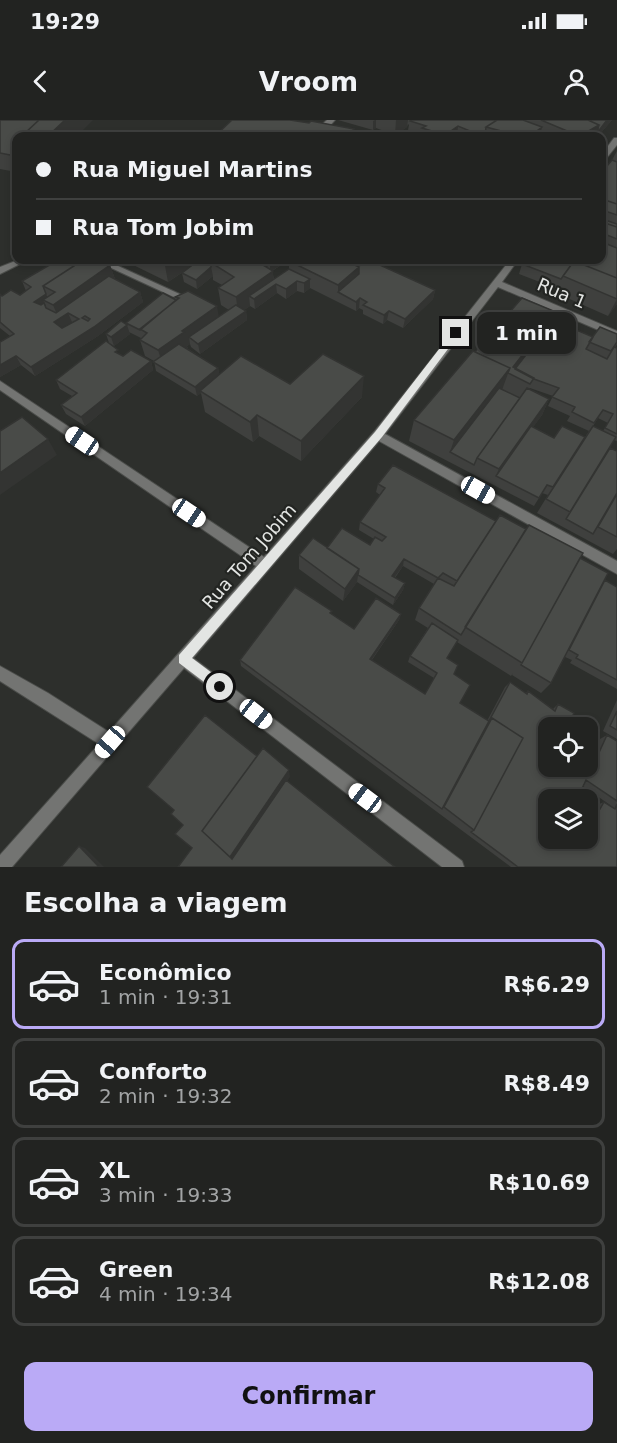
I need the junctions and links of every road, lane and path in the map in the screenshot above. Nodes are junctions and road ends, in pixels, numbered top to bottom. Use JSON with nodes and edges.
{"nodes":[{"id":1,"x":331,"y":120,"type":"edge"},
{"id":2,"x":312,"y":127,"type":"edge"},
{"id":3,"x":322,"y":129,"type":"junction"},
{"id":4,"x":332,"y":131,"type":"edge"},
{"id":5,"x":617,"y":140,"type":"edge"},
{"id":6,"x":606,"y":153,"type":"edge"},
{"id":7,"x":15,"y":264,"type":"edge"},
{"id":8,"x":107,"y":264,"type":"edge"},
{"id":9,"x":511,"y":264,"type":"edge"},
{"id":10,"x":0,"y":271,"type":"edge"},
{"id":11,"x":495,"y":282,"type":"junction"},
{"id":12,"x":204,"y":308,"type":"edge"},
{"id":13,"x":617,"y":335,"type":"edge"},
{"id":14,"x":0,"y":386,"type":"edge"},
{"id":15,"x":378,"y":435,"type":"junction"},
{"id":16,"x":265,"y":565,"type":"junction"},
{"id":17,"x":617,"y":568,"type":"edge"},
{"id":18,"x":183,"y":659,"type":"junction"},
{"id":19,"x":0,"y":673,"type":"edge"},
{"id":20,"x":110,"y":742,"type":"junction"},
{"id":21,"x":1,"y":867,"type":"edge"},
{"id":22,"x":456,"y":867,"type":"edge"}],
"edges":[{"from":1,"to":3,"type":"street"},
{"from":2,"to":3,"type":"street"},
{"from":3,"to":4,"type":"street"},
{"from":5,"to":6,"type":"street"},
{"from":7,"to":10,"type":"street"},
{"from":8,"to":12,"type":"street"},
{"from":9,"to":11,"type":"street","name":"Rua Tom Jobim"},
{"from":11,"to":13,"type":"street","name":"Rua 1"},
{"from":11,"to":15,"type":"street","name":"Rua Tom Jobim"},
{"from":14,"to":16,"type":"street"},
{"from":15,"to":16,"type":"street","name":"Rua Tom Jobim"},
{"from":15,"to":17,"type":"street"},
{"from":16,"to":18,"type":"street","name":"Rua Tom Jobim"},
{"from":18,"to":20,"type":"street","name":"Rua Tom Jobim"},
{"from":18,"to":22,"type":"street"},
{"from":19,"to":20,"type":"street"},
{"from":20,"to":21,"type":"street","name":"Rua Tom Jobim"}]}
